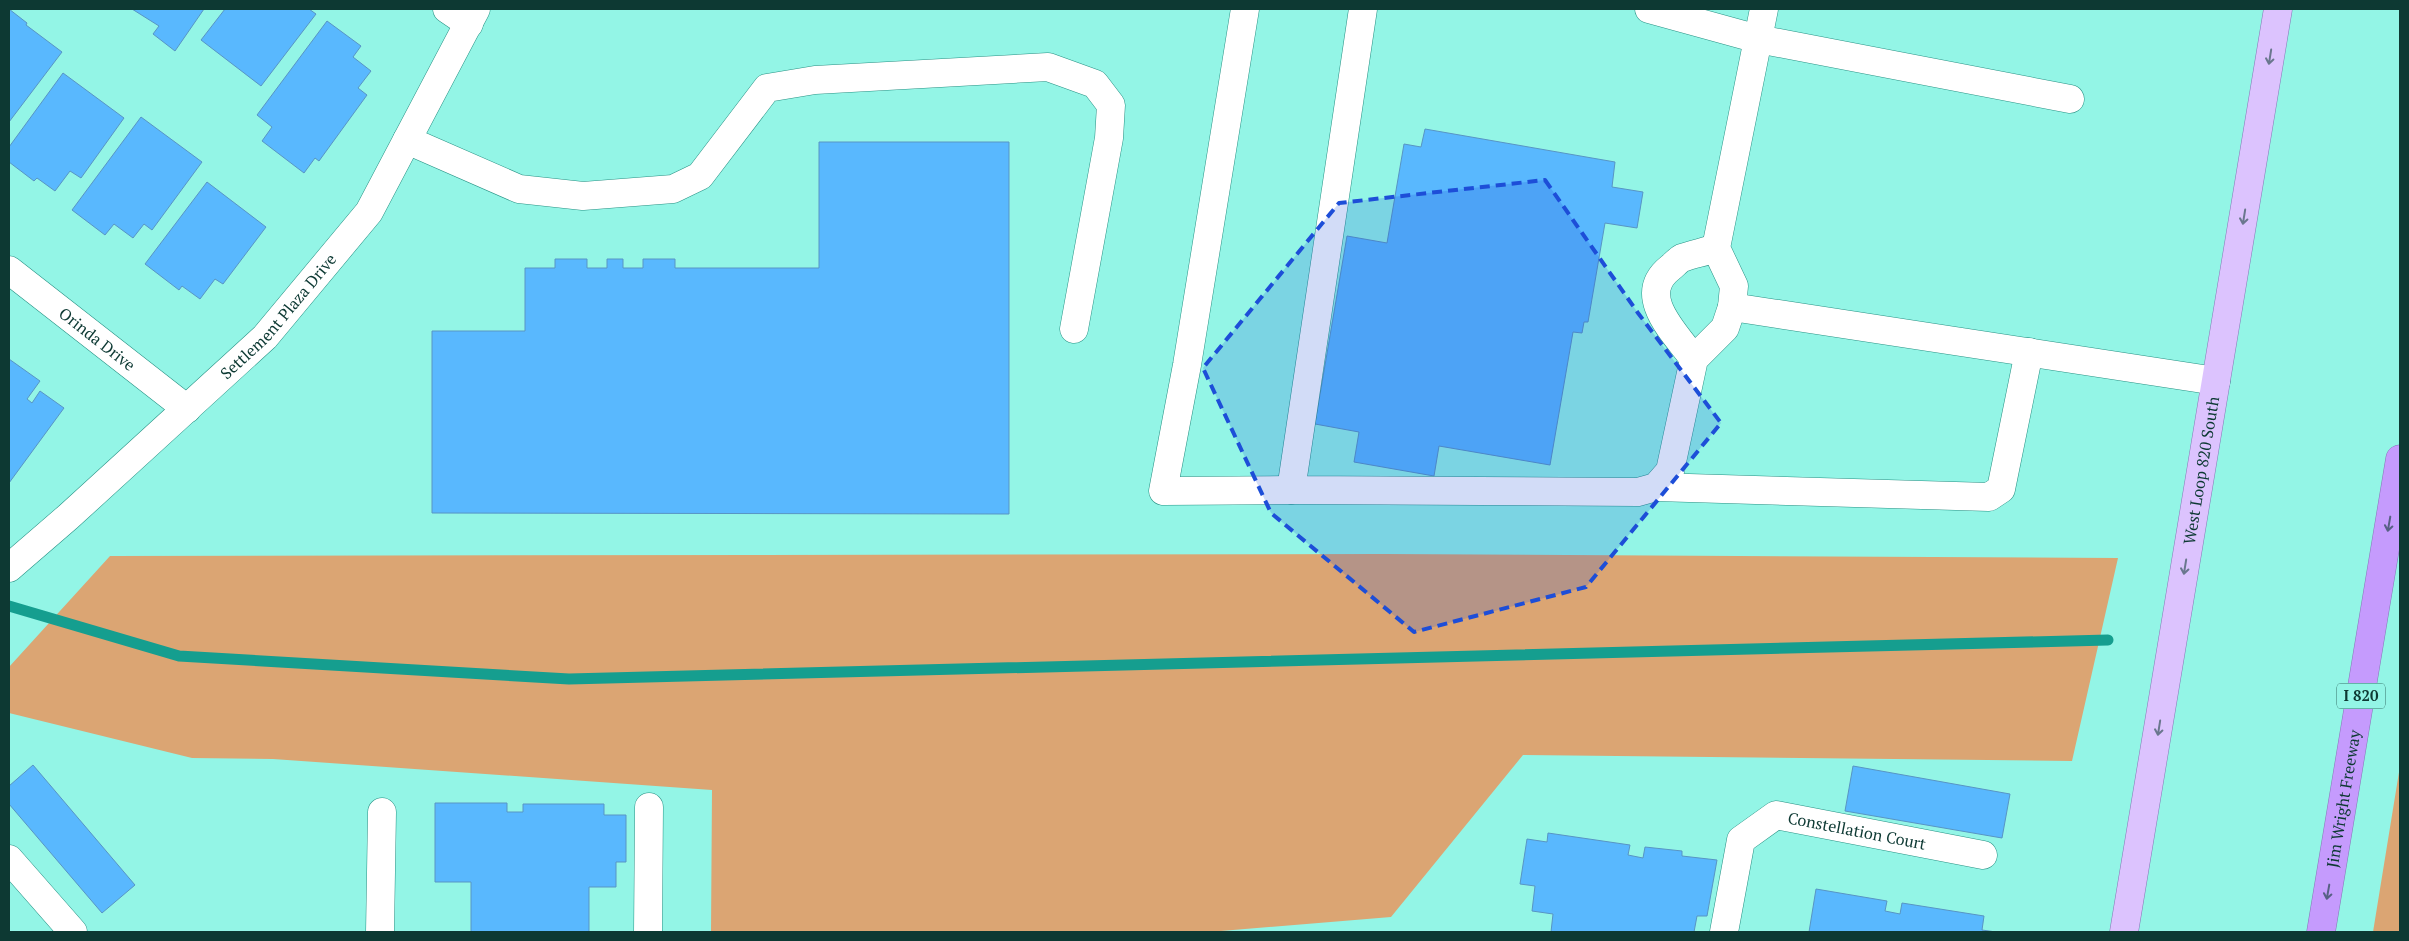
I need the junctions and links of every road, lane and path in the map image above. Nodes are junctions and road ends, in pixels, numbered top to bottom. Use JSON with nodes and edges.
{"nodes":[{"id":1,"x":447,"y":9,"type":"edge"},
{"id":2,"x":1245,"y":9,"type":"edge"},
{"id":3,"x":1363,"y":9,"type":"edge"},
{"id":4,"x":1649,"y":9,"type":"edge"},
{"id":5,"x":1764,"y":9,"type":"edge"},
{"id":6,"x":2278,"y":9,"type":"edge"},
{"id":7,"x":472,"y":16,"type":"edge"},
{"id":8,"x":1758,"y":39,"type":"junction"},
{"id":9,"x":2070,"y":99,"type":"dead end"},
{"id":10,"x":407,"y":140,"type":"junction"},
{"id":11,"x":1716,"y":248,"type":"junction"},
{"id":12,"x":9,"y":270,"type":"edge"},
{"id":13,"x":1732,"y":308,"type":"junction"},
{"id":14,"x":1074,"y":329,"type":"dead end"},
{"id":15,"x":2029,"y":352,"type":"junction"},
{"id":16,"x":1694,"y":359,"type":"junction"},
{"id":17,"x":2216,"y":381,"type":"junction"},
{"id":18,"x":186,"y":409,"type":"junction"},
{"id":19,"x":2400,"y":459,"type":"edge"},
{"id":20,"x":1656,"y":488,"type":"junction"},
{"id":21,"x":1291,"y":490,"type":"junction"},
{"id":22,"x":9,"y":568,"type":"edge"},
{"id":23,"x":649,"y":807,"type":"dead end"},
{"id":24,"x":382,"y":812,"type":"dead end"},
{"id":25,"x":1983,"y":855,"type":"dead end"},
{"id":26,"x":9,"y":859,"type":"edge"},
{"id":27,"x":73,"y":932,"type":"edge"},
{"id":28,"x":380,"y":932,"type":"edge"},
{"id":29,"x":648,"y":932,"type":"edge"},
{"id":30,"x":1724,"y":932,"type":"edge"},
{"id":31,"x":2124,"y":932,"type":"edge"},
{"id":32,"x":2321,"y":932,"type":"edge"}],
"edges":[{"from":1,"to":7,"type":"street"},
{"from":2,"to":21,"type":"street"},
{"from":3,"to":21,"type":"street"},
{"from":4,"to":8,"type":"street"},
{"from":5,"to":8,"type":"street"},
{"from":6,"to":17,"type":"main road","name":"West Loop 820 South","one_way":true},
{"from":7,"to":10,"type":"street","name":"Settlement Plaza Drive"},
{"from":8,"to":9,"type":"street"},
{"from":8,"to":11,"type":"street"},
{"from":10,"to":14,"type":"street"},
{"from":10,"to":18,"type":"street","name":"Settlement Plaza Drive"},
{"from":11,"to":13,"type":"street"},
{"from":11,"to":16,"type":"street"},
{"from":12,"to":18,"type":"street","name":"Orinda Drive"},
{"from":13,"to":15,"type":"street"},
{"from":13,"to":16,"type":"street"},
{"from":15,"to":17,"type":"street"},
{"from":15,"to":20,"type":"street"},
{"from":16,"to":20,"type":"street"},
{"from":17,"to":31,"type":"main road","name":"West Loop 820 South","one_way":true},
{"from":18,"to":22,"type":"street","name":"Settlement Plaza Drive"},
{"from":19,"to":32,"type":"highway","name":"Jim Wright Freeway","number":"I 820","one_way":true},
{"from":20,"to":21,"type":"street"},
{"from":23,"to":29,"type":"street"},
{"from":24,"to":28,"type":"street"},
{"from":25,"to":30,"type":"street","name":"Constellation Court"},
{"from":26,"to":27,"type":"street"}]}
